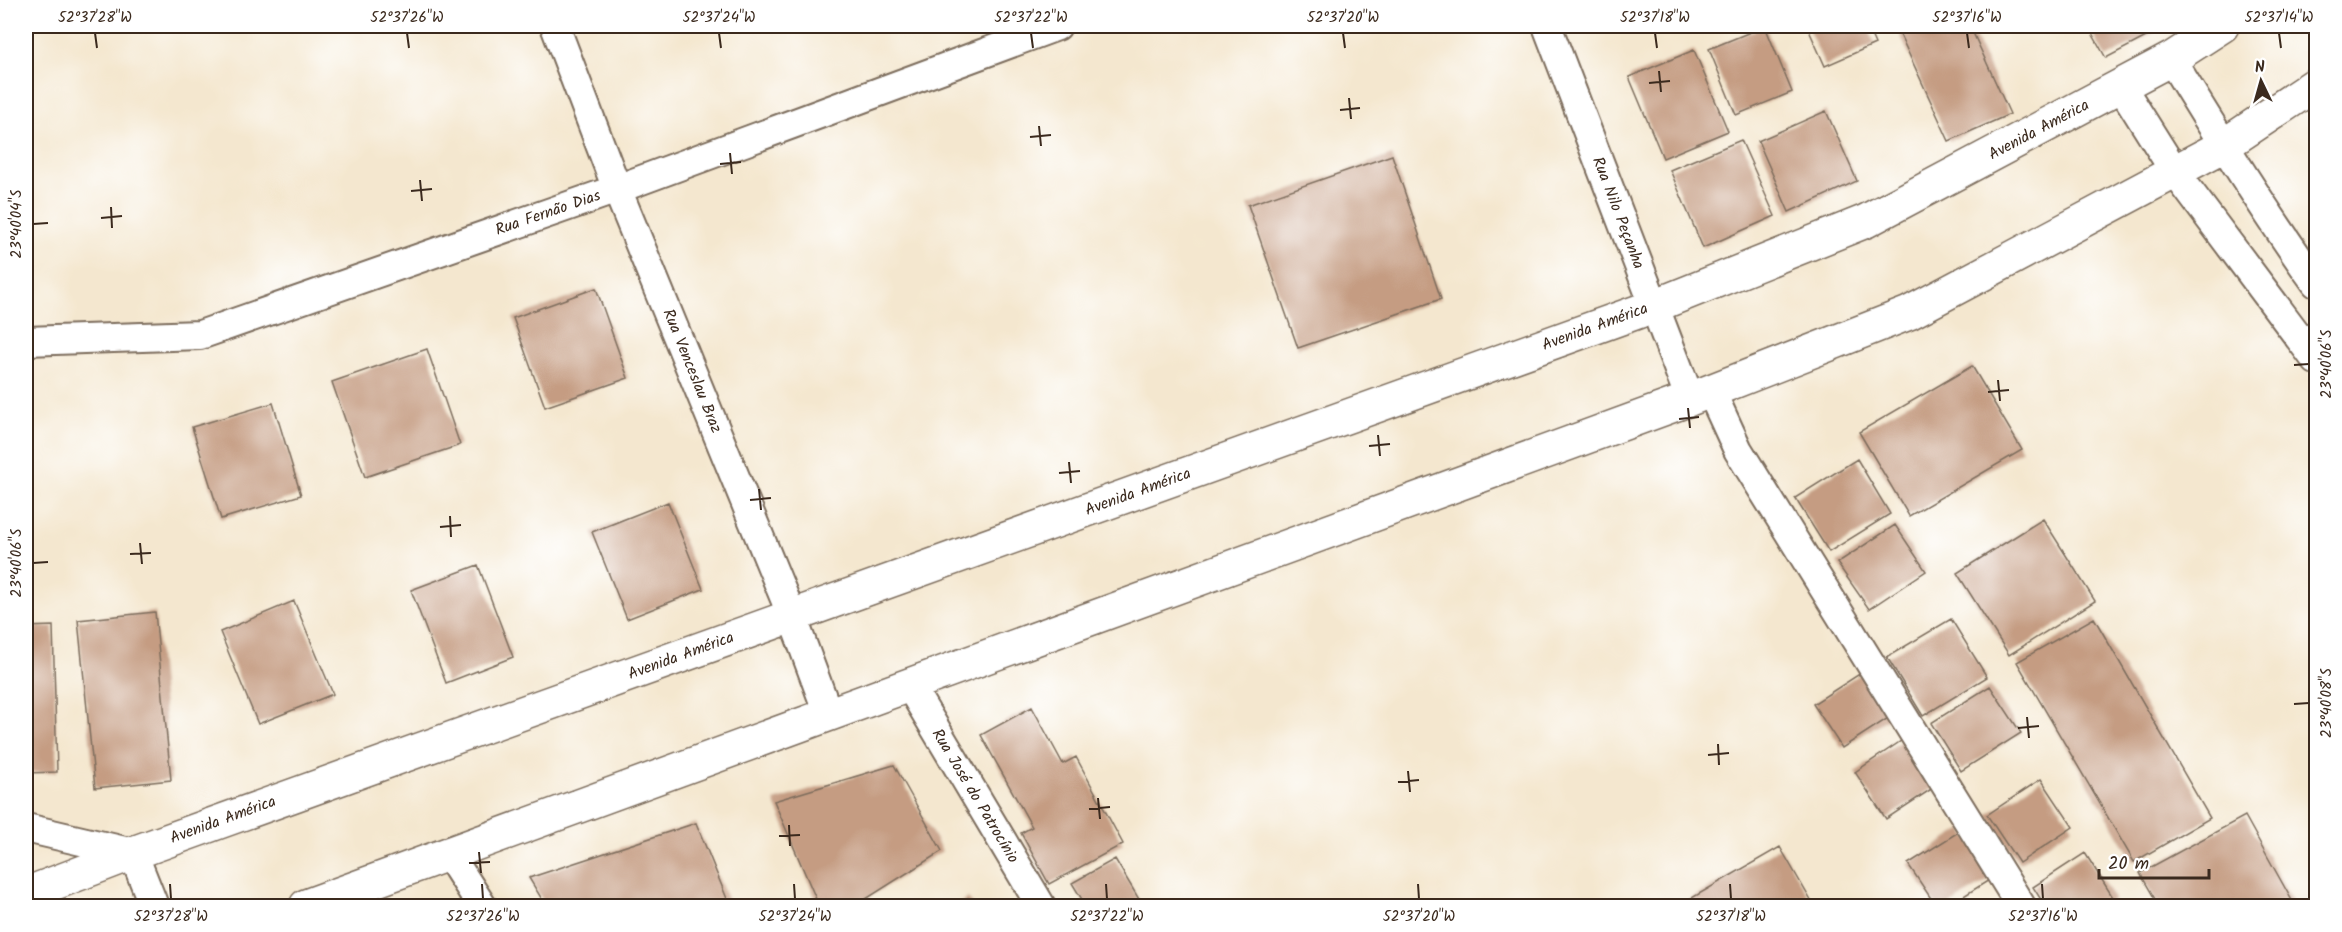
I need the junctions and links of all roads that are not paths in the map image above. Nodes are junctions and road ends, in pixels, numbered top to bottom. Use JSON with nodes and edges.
{"nodes":[{"id":1,"x":555,"y":26,"type":"edge"},
{"id":2,"x":1057,"y":26,"type":"edge"},
{"id":3,"x":1546,"y":26,"type":"edge"},
{"id":4,"x":2222,"y":26,"type":"edge"},
{"id":5,"x":2171,"y":59,"type":"junction"},
{"id":6,"x":2316,"y":84,"type":"edge"},
{"id":7,"x":2121,"y":86,"type":"junction"},
{"id":8,"x":2223,"y":146,"type":"junction"},
{"id":9,"x":2175,"y":172,"type":"junction"},
{"id":10,"x":618,"y":189,"type":"junction"},
{"id":11,"x":2316,"y":283,"type":"edge"},
{"id":12,"x":1654,"y":306,"type":"junction"},
{"id":13,"x":26,"y":341,"type":"edge"},
{"id":14,"x":2316,"y":360,"type":"edge"},
{"id":15,"x":1701,"y":395,"type":"junction"},
{"id":16,"x":792,"y":616,"type":"junction"},
{"id":17,"x":910,"y":686,"type":"junction"},
{"id":18,"x":829,"y":716,"type":"junction"},
{"id":19,"x":26,"y":828,"type":"edge"},
{"id":20,"x":133,"y":853,"type":"junction"},
{"id":21,"x":448,"y":853,"type":"junction"},
{"id":22,"x":26,"y":894,"type":"edge"},
{"id":23,"x":154,"y":906,"type":"edge"},
{"id":24,"x":306,"y":906,"type":"edge"},
{"id":25,"x":482,"y":906,"type":"edge"},
{"id":26,"x":1041,"y":906,"type":"edge"},
{"id":27,"x":2021,"y":906,"type":"edge"}],
"edges":[{"from":1,"to":10,"type":"street","name":"Rua Venceslau Braz"},
{"from":2,"to":10,"type":"street","name":"Rua Fernão Dias"},
{"from":3,"to":12,"type":"street","name":"Rua Nilo Peçanha"},
{"from":4,"to":5,"type":"main road","name":"Avenida América"},
{"from":5,"to":7,"type":"main road","name":"Avenida América"},
{"from":5,"to":8,"type":"street"},
{"from":6,"to":8,"type":"main road"},
{"from":7,"to":9,"type":"street"},
{"from":7,"to":12,"type":"main road","name":"Avenida América"},
{"from":8,"to":9,"type":"main road"},
{"from":8,"to":11,"type":"street"},
{"from":9,"to":14,"type":"street"},
{"from":9,"to":15,"type":"main road"},
{"from":10,"to":13,"type":"street","name":"Rua Fernão Dias"},
{"from":10,"to":16,"type":"street","name":"Rua Venceslau Braz"},
{"from":12,"to":15,"type":"street","name":"Rua Nilo Peçanha"},
{"from":12,"to":16,"type":"main road","name":"Avenida América"},
{"from":15,"to":17,"type":"main road"},
{"from":15,"to":27,"type":"street","name":"Rua Nilo Peçanha"},
{"from":16,"to":18,"type":"street","name":"Rua Venceslau Braz"},
{"from":16,"to":20,"type":"main road","name":"Avenida América"},
{"from":17,"to":18,"type":"main road"},
{"from":17,"to":26,"type":"street","name":"Rua José do Patrocínio"},
{"from":18,"to":21,"type":"main road"},
{"from":19,"to":20,"type":"street"},
{"from":20,"to":22,"type":"main road","name":"Avenida América"},
{"from":20,"to":23,"type":"street"},
{"from":21,"to":24,"type":"main road"},
{"from":21,"to":25,"type":"street"}]}
